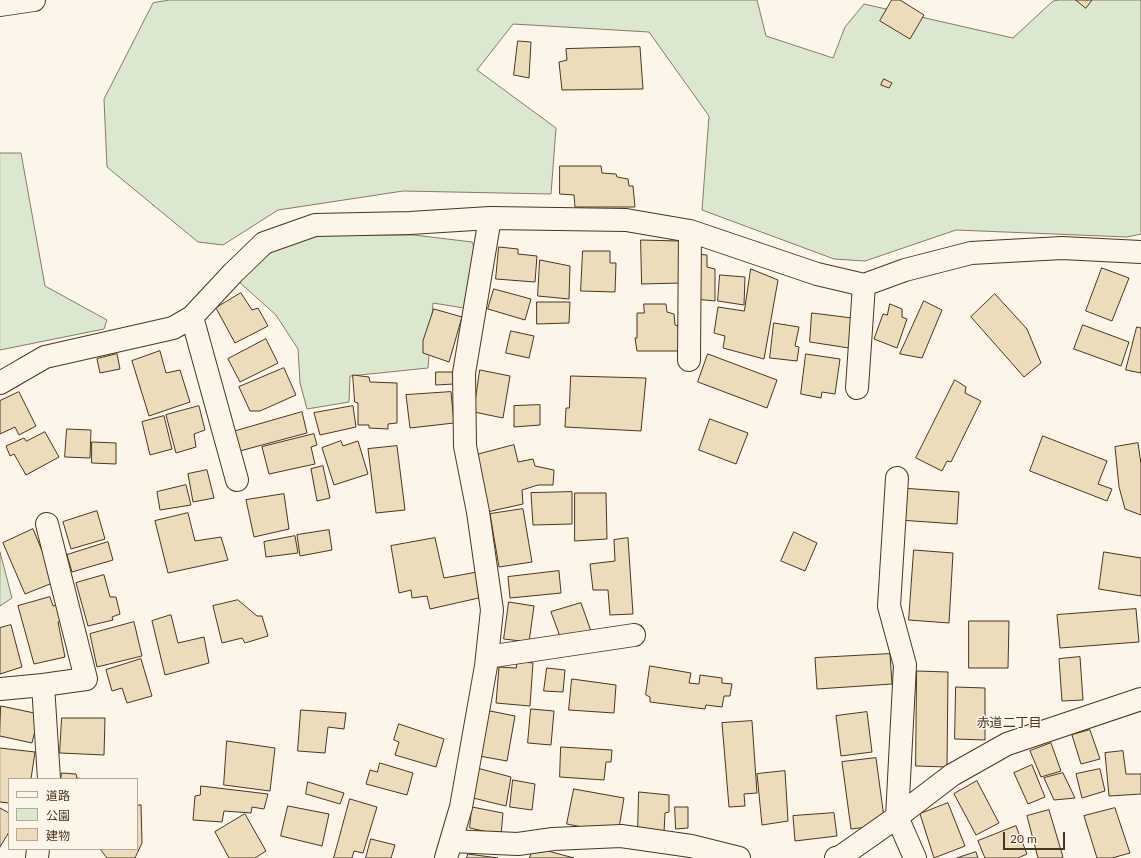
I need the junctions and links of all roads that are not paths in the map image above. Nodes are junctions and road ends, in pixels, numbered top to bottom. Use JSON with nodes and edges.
{"nodes":[{"id":1,"x":34,"y":0,"type":"edge"},
{"id":2,"x":0,"y":5,"type":"edge"},
{"id":3,"x":490,"y":218,"type":"junction"},
{"id":4,"x":690,"y":231,"type":"junction"},
{"id":5,"x":1141,"y":252,"type":"edge"},
{"id":6,"x":864,"y":285,"type":"junction"},
{"id":7,"x":192,"y":317,"type":"junction"},
{"id":8,"x":690,"y":360,"type":"dead end"},
{"id":9,"x":0,"y":382,"type":"edge"},
{"id":10,"x":857,"y":388,"type":"dead end"},
{"id":11,"x":896,"y":478,"type":"dead end"},
{"id":12,"x":237,"y":480,"type":"dead end"},
{"id":13,"x":47,"y":524,"type":"dead end"},
{"id":14,"x":634,"y":635,"type":"dead end"},
{"id":15,"x":487,"y":657,"type":"junction"},
{"id":16,"x":43,"y":685,"type":"junction"},
{"id":17,"x":0,"y":689,"type":"edge"},
{"id":18,"x":1141,"y":699,"type":"edge"},
{"id":19,"x":49,"y":778,"type":"edge"},
{"id":20,"x":897,"y":817,"type":"junction"},
{"id":21,"x":448,"y":849,"type":"edge"},
{"id":22,"x":517,"y":851,"type":"edge"},
{"id":23,"x":739,"y":858,"type":"edge"},
{"id":24,"x":836,"y":858,"type":"edge"},
{"id":25,"x":915,"y":858,"type":"edge"}],
"edges":[{"from":1,"to":2,"type":"main road"},
{"from":3,"to":4,"type":"main road"},
{"from":3,"to":7,"type":"main road"},
{"from":3,"to":15,"type":"main road"},
{"from":4,"to":6,"type":"main road"},
{"from":4,"to":8,"type":"main road"},
{"from":5,"to":6,"type":"main road"},
{"from":6,"to":10,"type":"main road"},
{"from":7,"to":9,"type":"main road"},
{"from":7,"to":12,"type":"main road"},
{"from":11,"to":20,"type":"main road"},
{"from":13,"to":16,"type":"main road"},
{"from":14,"to":15,"type":"main road"},
{"from":15,"to":21,"type":"main road"},
{"from":16,"to":17,"type":"main road"},
{"from":16,"to":19,"type":"main road"},
{"from":18,"to":20,"type":"main road"},
{"from":20,"to":24,"type":"main road"},
{"from":20,"to":25,"type":"main road"},
{"from":21,"to":22,"type":"main road"},
{"from":22,"to":23,"type":"main road"}]}
